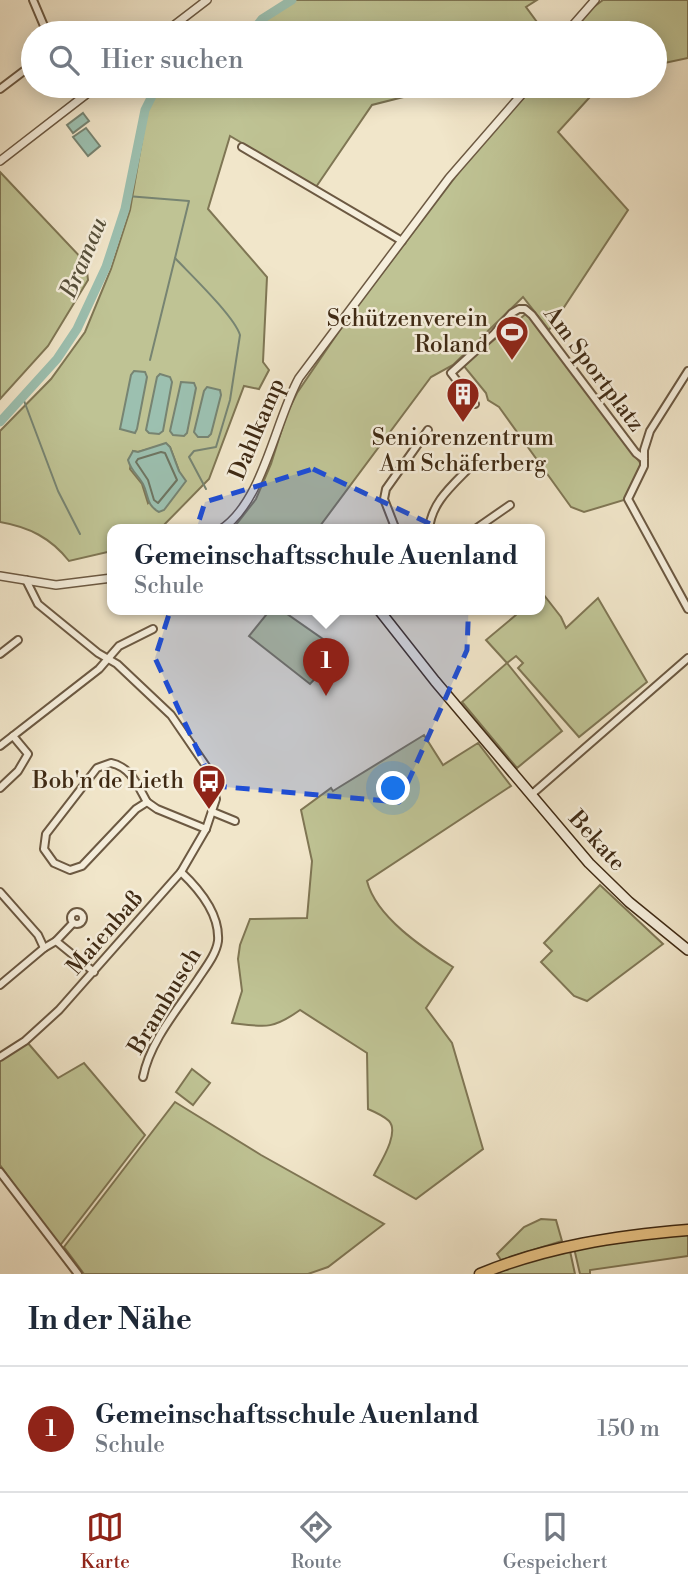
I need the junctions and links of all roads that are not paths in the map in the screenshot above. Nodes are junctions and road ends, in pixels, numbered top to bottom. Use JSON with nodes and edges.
{"nodes":[{"id":1,"x":33,"y":0,"type":"edge"},
{"id":2,"x":207,"y":0,"type":"edge"},
{"id":3,"x":595,"y":0,"type":"edge"},
{"id":4,"x":42,"y":21,"type":"edge"},
{"id":5,"x":180,"y":21,"type":"edge"},
{"id":6,"x":577,"y":21,"type":"edge"},
{"id":7,"x":21,"y":73,"type":"edge"},
{"id":8,"x":0,"y":89,"type":"edge"},
{"id":9,"x":81,"y":98,"type":"edge"},
{"id":10,"x":519,"y":98,"type":"edge"},
{"id":11,"x":242,"y":147,"type":"dead end"},
{"id":12,"x":0,"y":161,"type":"edge"},
{"id":13,"x":402,"y":241,"type":"junction"},
{"id":14,"x":688,"y":371,"type":"edge"},
{"id":15,"x":475,"y":404,"type":"dead end"},
{"id":16,"x":428,"y":430,"type":"dead end"},
{"id":17,"x":644,"y":459,"type":"junction"},
{"id":18,"x":472,"y":465,"type":"dead end"},
{"id":19,"x":510,"y":505,"type":"dead end"},
{"id":20,"x":226,"y":524,"type":"edge"},
{"id":21,"x":394,"y":524,"type":"edge"},
{"id":22,"x":430,"y":524,"type":"edge"},
{"id":23,"x":483,"y":524,"type":"edge"},
{"id":24,"x":0,"y":576,"type":"edge"},
{"id":25,"x":107,"y":579,"type":"edge"},
{"id":26,"x":26,"y":580,"type":"junction"},
{"id":27,"x":43,"y":584,"type":"junction"},
{"id":28,"x":34,"y":598,"type":"junction"},
{"id":29,"x":688,"y":609,"type":"edge"},
{"id":30,"x":383,"y":615,"type":"edge"},
{"id":31,"x":153,"y":629,"type":"dead end"},
{"id":32,"x":18,"y":640,"type":"dead end"},
{"id":33,"x":0,"y":654,"type":"edge"},
{"id":34,"x":688,"y":658,"type":"edge"},
{"id":35,"x":109,"y":659,"type":"junction"},
{"id":36,"x":13,"y":736,"type":"junction"},
{"id":37,"x":0,"y":746,"type":"edge"},
{"id":38,"x":0,"y":788,"type":"edge"},
{"id":39,"x":531,"y":795,"type":"junction"},
{"id":40,"x":147,"y":802,"type":"junction"},
{"id":41,"x":213,"y":812,"type":"junction"},
{"id":42,"x":235,"y":821,"type":"dead end"},
{"id":43,"x":206,"y":829,"type":"junction"},
{"id":44,"x":181,"y":872,"type":"junction"},
{"id":45,"x":0,"y":892,"type":"edge"},
{"id":46,"x":73,"y":923,"type":"dead end"},
{"id":47,"x":56,"y":941,"type":"junction"},
{"id":48,"x":44,"y":948,"type":"junction"},
{"id":49,"x":688,"y":950,"type":"edge"},
{"id":50,"x":94,"y":972,"type":"junction"},
{"id":51,"x":1,"y":983,"type":"edge"},
{"id":52,"x":0,"y":1057,"type":"edge"},
{"id":53,"x":143,"y":1077,"type":"dead end"},
{"id":54,"x":0,"y":1172,"type":"edge"},
{"id":55,"x":688,"y":1230,"type":"edge"},
{"id":56,"x":78,"y":1274,"type":"edge"},
{"id":57,"x":480,"y":1274,"type":"edge"}],
"edges":[{"from":1,"to":4,"type":"street"},
{"from":2,"to":5,"type":"street"},
{"from":3,"to":6,"type":"street"},
{"from":7,"to":8,"type":"street"},
{"from":9,"to":12,"type":"street"},
{"from":10,"to":13,"type":"street","name":"Dahlkamp"},
{"from":11,"to":13,"type":"street"},
{"from":13,"to":20,"type":"street","name":"Dahlkamp"},
{"from":14,"to":17,"type":"street"},
{"from":15,"to":17,"type":"street","name":"Am Sportplatz"},
{"from":16,"to":21,"type":"street"},
{"from":17,"to":29,"type":"street"},
{"from":18,"to":22,"type":"street"},
{"from":19,"to":23,"type":"street"},
{"from":24,"to":26,"type":"street"},
{"from":25,"to":27,"type":"street"},
{"from":26,"to":27,"type":"street"},
{"from":26,"to":28,"type":"street","name":"Maienbaß"},
{"from":27,"to":28,"type":"street"},
{"from":28,"to":35,"type":"street","name":"Maienbaß"},
{"from":30,"to":39,"type":"main road","name":"Bekate"},
{"from":31,"to":35,"type":"street"},
{"from":32,"to":33,"type":"street"},
{"from":34,"to":39,"type":"street"},
{"from":35,"to":36,"type":"street"},
{"from":35,"to":41,"type":"street","name":"Maienbaß"},
{"from":36,"to":37,"type":"street"},
{"from":36,"to":38,"type":"street"},
{"from":39,"to":49,"type":"main road","name":"Bekate"},
{"from":40,"to":40,"type":"street"},
{"from":40,"to":43,"type":"street"},
{"from":41,"to":42,"type":"street"},
{"from":41,"to":43,"type":"street","name":"Maienbaß"},
{"from":43,"to":44,"type":"street","name":"Maienbaß"},
{"from":44,"to":50,"type":"street","name":"Maienbaß"},
{"from":44,"to":53,"type":"street","name":"Brambusch"},
{"from":45,"to":48,"type":"street"},
{"from":46,"to":47,"type":"street"},
{"from":47,"to":48,"type":"street"},
{"from":47,"to":50,"type":"street"},
{"from":48,"to":51,"type":"street"},
{"from":50,"to":52,"type":"street","name":"Maienbaß"},
{"from":54,"to":56,"type":"street"},
{"from":55,"to":57,"type":"main road"}]}
